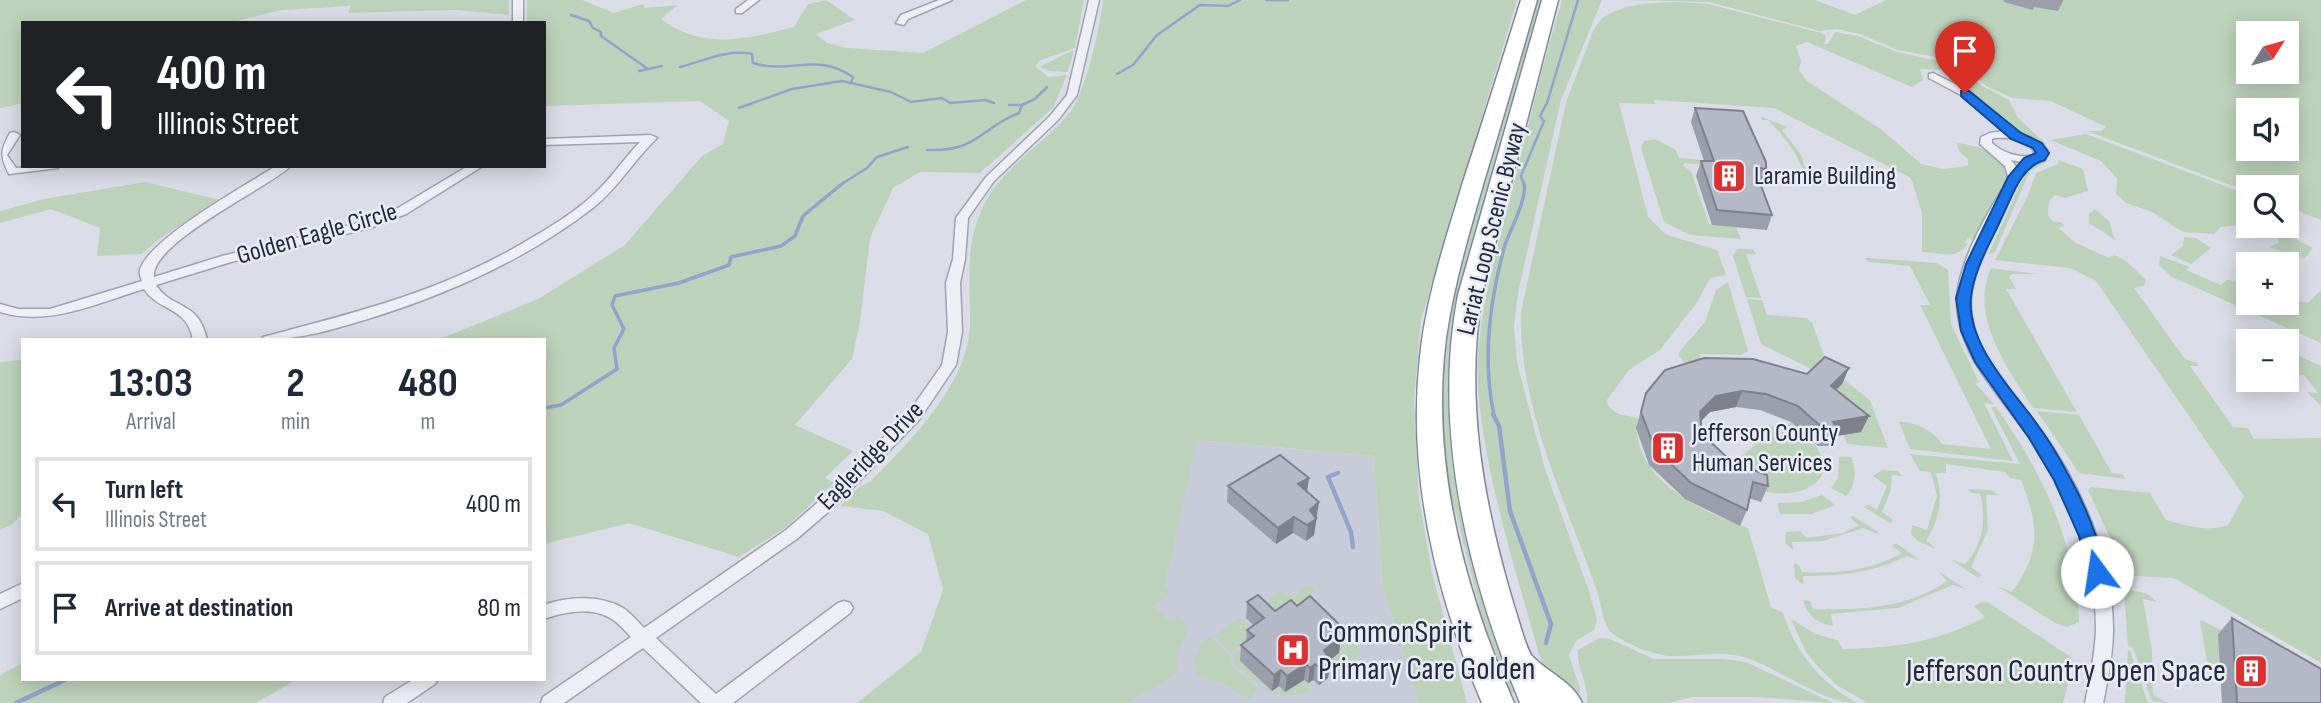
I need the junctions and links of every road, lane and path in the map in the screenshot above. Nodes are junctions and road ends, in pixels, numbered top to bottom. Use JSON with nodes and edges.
{"nodes":[{"id":1,"x":518,"y":0,"type":"edge"},
{"id":2,"x":754,"y":0,"type":"edge"},
{"id":3,"x":947,"y":0,"type":"edge"},
{"id":4,"x":1094,"y":0,"type":"edge"},
{"id":5,"x":1529,"y":0,"type":"edge"},
{"id":6,"x":1550,"y":0,"type":"edge"},
{"id":7,"x":739,"y":11,"type":"dead end"},
{"id":8,"x":518,"y":21,"type":"edge"},
{"id":9,"x":901,"y":23,"type":"dead end"},
{"id":10,"x":1933,"y":76,"type":"dead end"},
{"id":11,"x":1992,"y":117,"type":"junction"},
{"id":12,"x":1995,"y":134,"type":"junction"},
{"id":13,"x":14,"y":135,"type":"dead end"},
{"id":14,"x":2016,"y":136,"type":"junction"},
{"id":15,"x":546,"y":142,"type":"edge"},
{"id":16,"x":2002,"y":155,"type":"junction"},
{"id":17,"x":2029,"y":160,"type":"junction"},
{"id":18,"x":42,"y":168,"type":"edge"},
{"id":19,"x":282,"y":168,"type":"edge"},
{"id":20,"x":474,"y":168,"type":"edge"},
{"id":21,"x":2014,"y":177,"type":"junction"},
{"id":22,"x":149,"y":284,"type":"junction"},
{"id":23,"x":0,"y":309,"type":"edge"},
{"id":24,"x":200,"y":338,"type":"edge"},
{"id":25,"x":277,"y":338,"type":"edge"},
{"id":26,"x":21,"y":591,"type":"edge"},
{"id":27,"x":0,"y":602,"type":"edge"},
{"id":28,"x":845,"y":608,"type":"dead end"},
{"id":29,"x":546,"y":612,"type":"edge"},
{"id":30,"x":644,"y":636,"type":"junction"},
{"id":31,"x":1517,"y":659,"type":"junction"},
{"id":32,"x":426,"y":681,"type":"edge"},
{"id":33,"x":1490,"y":694,"type":"edge"},
{"id":34,"x":391,"y":703,"type":"edge"},
{"id":35,"x":550,"y":703,"type":"edge"},
{"id":36,"x":713,"y":703,"type":"edge"},
{"id":37,"x":719,"y":703,"type":"edge"},
{"id":38,"x":1536,"y":703,"type":"edge"},
{"id":39,"x":1566,"y":703,"type":"edge"},
{"id":40,"x":2094,"y":703,"type":"edge"}],
"edges":[{"from":1,"to":8,"type":"street"},
{"from":2,"to":7,"type":"street"},
{"from":3,"to":9,"type":"street"},
{"from":4,"to":30,"type":"street","name":"Eagleridge Drive"},
{"from":5,"to":33,"type":"highway","name":"Lariat Loop Scenic Byway"},
{"from":6,"to":31,"type":"highway","name":"Lariat Loop Scenic Byway"},
{"from":10,"to":11,"type":"street"},
{"from":11,"to":12,"type":"street"},
{"from":11,"to":14,"type":"street"},
{"from":12,"to":14,"type":"street"},
{"from":12,"to":16,"type":"street"},
{"from":13,"to":18,"type":"street"},
{"from":14,"to":17,"type":"street"},
{"from":15,"to":25,"type":"street"},
{"from":16,"to":17,"type":"street"},
{"from":16,"to":21,"type":"street"},
{"from":17,"to":21,"type":"street"},
{"from":19,"to":22,"type":"street"},
{"from":20,"to":22,"type":"street","name":"Golden Eagle Circle"},
{"from":21,"to":40,"type":"street"},
{"from":22,"to":23,"type":"street","name":"Golden Eagle Circle"},
{"from":22,"to":24,"type":"street"},
{"from":26,"to":27,"type":"street"},
{"from":28,"to":37,"type":"street"},
{"from":29,"to":30,"type":"street"},
{"from":30,"to":35,"type":"street","name":"Eagleridge Drive"},
{"from":30,"to":36,"type":"street"},
{"from":31,"to":38,"type":"highway","name":"Lariat Loop Scenic Byway"},
{"from":31,"to":39,"type":"highway"},
{"from":32,"to":34,"type":"street"}]}
